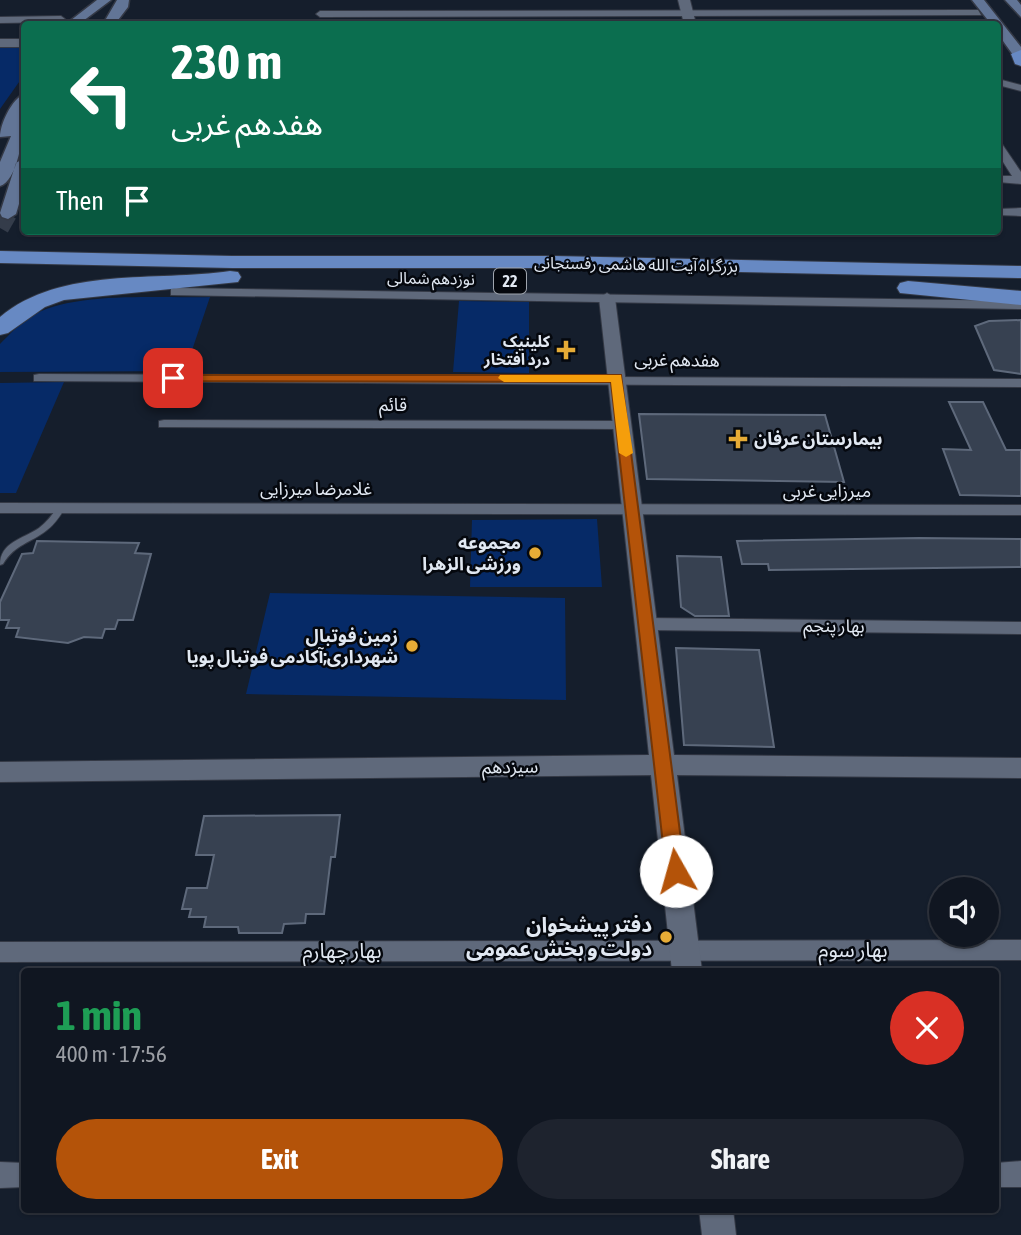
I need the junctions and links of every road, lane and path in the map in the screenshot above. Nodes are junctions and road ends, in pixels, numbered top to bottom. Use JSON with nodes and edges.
{"nodes":[{"id":1,"x":106,"y":0,"type":"edge"},
{"id":2,"x":122,"y":0,"type":"edge"},
{"id":3,"x":397,"y":0,"type":"edge"},
{"id":4,"x":684,"y":0,"type":"edge"},
{"id":5,"x":1010,"y":0,"type":"edge"},
{"id":6,"x":978,"y":7,"type":"edge"},
{"id":7,"x":1021,"y":13,"type":"edge"},
{"id":8,"x":320,"y":14,"type":"dead end"},
{"id":9,"x":395,"y":14,"type":"junction"},
{"id":10,"x":580,"y":14,"type":"junction"},
{"id":11,"x":689,"y":19,"type":"edge"},
{"id":12,"x":0,"y":20,"type":"edge"},
{"id":13,"x":33,"y":21,"type":"edge"},
{"id":14,"x":68,"y":21,"type":"edge"},
{"id":15,"x":89,"y":21,"type":"edge"},
{"id":16,"x":102,"y":21,"type":"edge"},
{"id":17,"x":111,"y":21,"type":"edge"},
{"id":18,"x":581,"y":21,"type":"edge"},
{"id":19,"x":993,"y":21,"type":"edge"},
{"id":20,"x":1001,"y":31,"type":"edge"},
{"id":21,"x":0,"y":43,"type":"edge"},
{"id":22,"x":21,"y":43,"type":"edge"},
{"id":23,"x":1020,"y":57,"type":"edge"},
{"id":24,"x":21,"y":80,"type":"dead end"},
{"id":25,"x":1001,"y":83,"type":"edge"},
{"id":26,"x":1021,"y":88,"type":"edge"},
{"id":27,"x":21,"y":104,"type":"edge"},
{"id":28,"x":0,"y":115,"type":"edge"},
{"id":29,"x":21,"y":130,"type":"edge"},
{"id":30,"x":0,"y":144,"type":"edge"},
{"id":31,"x":1001,"y":151,"type":"edge"},
{"id":32,"x":21,"y":173,"type":"edge"},
{"id":33,"x":1001,"y":179,"type":"edge"},
{"id":34,"x":1020,"y":180,"type":"edge"},
{"id":35,"x":0,"y":181,"type":"edge"},
{"id":36,"x":1001,"y":212,"type":"edge"},
{"id":37,"x":1021,"y":212,"type":"edge"},
{"id":38,"x":8,"y":214,"type":"tunnel mouth"},
{"id":39,"x":0,"y":257,"type":"edge"},
{"id":40,"x":1021,"y":262,"type":"edge"},
{"id":41,"x":926,"y":270,"type":"junction"},
{"id":42,"x":0,"y":272,"type":"edge"},
{"id":43,"x":1021,"y":272,"type":"edge"},
{"id":44,"x":240,"y":276,"type":"junction"},
{"id":45,"x":897,"y":287,"type":"junction"},
{"id":46,"x":1021,"y":289,"type":"edge"},
{"id":47,"x":176,"y":292,"type":"dead end"},
{"id":48,"x":607,"y":298,"type":"junction"},
{"id":49,"x":1021,"y":298,"type":"edge"},
{"id":50,"x":1021,"y":305,"type":"edge"},
{"id":51,"x":0,"y":328,"type":"edge"},
{"id":52,"x":39,"y":377,"type":"dead end"},
{"id":53,"x":617,"y":378,"type":"junction"},
{"id":54,"x":1021,"y":383,"type":"edge"},
{"id":55,"x":164,"y":424,"type":"dead end"},
{"id":56,"x":622,"y":425,"type":"junction"},
{"id":57,"x":0,"y":508,"type":"edge"},
{"id":58,"x":61,"y":508,"type":"junction"},
{"id":59,"x":633,"y":509,"type":"junction"},
{"id":60,"x":1021,"y":510,"type":"edge"},
{"id":61,"x":0,"y":562,"type":"edge"},
{"id":62,"x":646,"y":624,"type":"junction"},
{"id":63,"x":1021,"y":628,"type":"edge"},
{"id":64,"x":663,"y":765,"type":"junction"},
{"id":65,"x":1021,"y":768,"type":"edge"},
{"id":66,"x":0,"y":772,"type":"edge"},
{"id":67,"x":1021,"y":950,"type":"edge"},
{"id":68,"x":0,"y":952,"type":"edge"},
{"id":69,"x":686,"y":961,"type":"edge"},
{"id":70,"x":1021,"y":1174,"type":"edge"},
{"id":71,"x":0,"y":1175,"type":"edge"},
{"id":72,"x":21,"y":1175,"type":"edge"},
{"id":73,"x":999,"y":1175,"type":"edge"},
{"id":74,"x":716,"y":1213,"type":"edge"},
{"id":75,"x":719,"y":1235,"type":"edge"}],
"edges":[{"from":1,"to":14,"type":"main road"},
{"from":1,"to":15,"type":"main road"},
{"from":2,"to":16,"type":"main road"},
{"from":2,"to":17,"type":"main road"},
{"from":3,"to":9,"type":"street"},
{"from":4,"to":11,"type":"street"},
{"from":5,"to":7,"type":"main road"},
{"from":6,"to":11,"type":"street"},
{"from":6,"to":19,"type":"main road"},
{"from":8,"to":9,"type":"street"},
{"from":9,"to":10,"type":"street"},
{"from":10,"to":11,"type":"street"},
{"from":10,"to":18,"type":"street"},
{"from":12,"to":13,"type":"street"},
{"from":20,"to":23,"type":"main road"},
{"from":21,"to":22,"type":"street"},
{"from":24,"to":28,"type":"main road"},
{"from":25,"to":26,"type":"street"},
{"from":27,"to":30,"type":"main road"},
{"from":29,"to":35,"type":"main road"},
{"from":31,"to":34,"type":"street"},
{"from":32,"to":38,"type":"main road"},
{"from":33,"to":34,"type":"street"},
{"from":36,"to":37,"type":"street"},
{"from":39,"to":41,"type":"highway","name":"بزرگراه آیت الله هاشمی رفسنجانی","number":"22"},
{"from":40,"to":41,"type":"highway"},
{"from":41,"to":43,"type":"highway","name":"بزرگراه آیت الله هاشمی رفسنجانی","number":"22"},
{"from":42,"to":44,"type":"highway","name":"بزرگراه آیت الله هاشمی رفسنجانی","number":"22"},
{"from":44,"to":45,"type":"highway","name":"بزرگراه آیت الله هاشمی رفسنجانی","number":"22"},
{"from":44,"to":51,"type":"highway"},
{"from":45,"to":46,"type":"highway","name":"بزرگراه آیت الله هاشمی رفسنجانی","number":"22"},
{"from":45,"to":49,"type":"highway"},
{"from":47,"to":48,"type":"street","name":"نوزدهم شمالی"},
{"from":48,"to":50,"type":"street","name":"نوزدهم شمالی"},
{"from":48,"to":53,"type":"street"},
{"from":52,"to":53,"type":"street","name":"هفدهم غربی"},
{"from":53,"to":54,"type":"street","name":"هفدهم غربی"},
{"from":53,"to":56,"type":"street"},
{"from":55,"to":56,"type":"street","name":"قائم"},
{"from":56,"to":59,"type":"street"},
{"from":57,"to":58,"type":"street","name":"غلامرضا میرزایی"},
{"from":58,"to":59,"type":"street","name":"غلامرضا میرزایی"},
{"from":58,"to":61,"type":"lane"},
{"from":59,"to":60,"type":"street","name":"میرزایی غربی"},
{"from":59,"to":62,"type":"street"},
{"from":62,"to":63,"type":"street","name":"بهار پنجم"},
{"from":62,"to":64,"type":"street"},
{"from":64,"to":65,"type":"street","name":"سیزدهم"},
{"from":64,"to":66,"type":"street","name":"سیزدهم"},
{"from":64,"to":69,"type":"street"},
{"from":67,"to":69,"type":"street","name":"بهار سوم"},
{"from":68,"to":69,"type":"street","name":"بهار چهارم"},
{"from":70,"to":73,"type":"street"},
{"from":71,"to":72,"type":"street"},
{"from":74,"to":75,"type":"street"}]}
